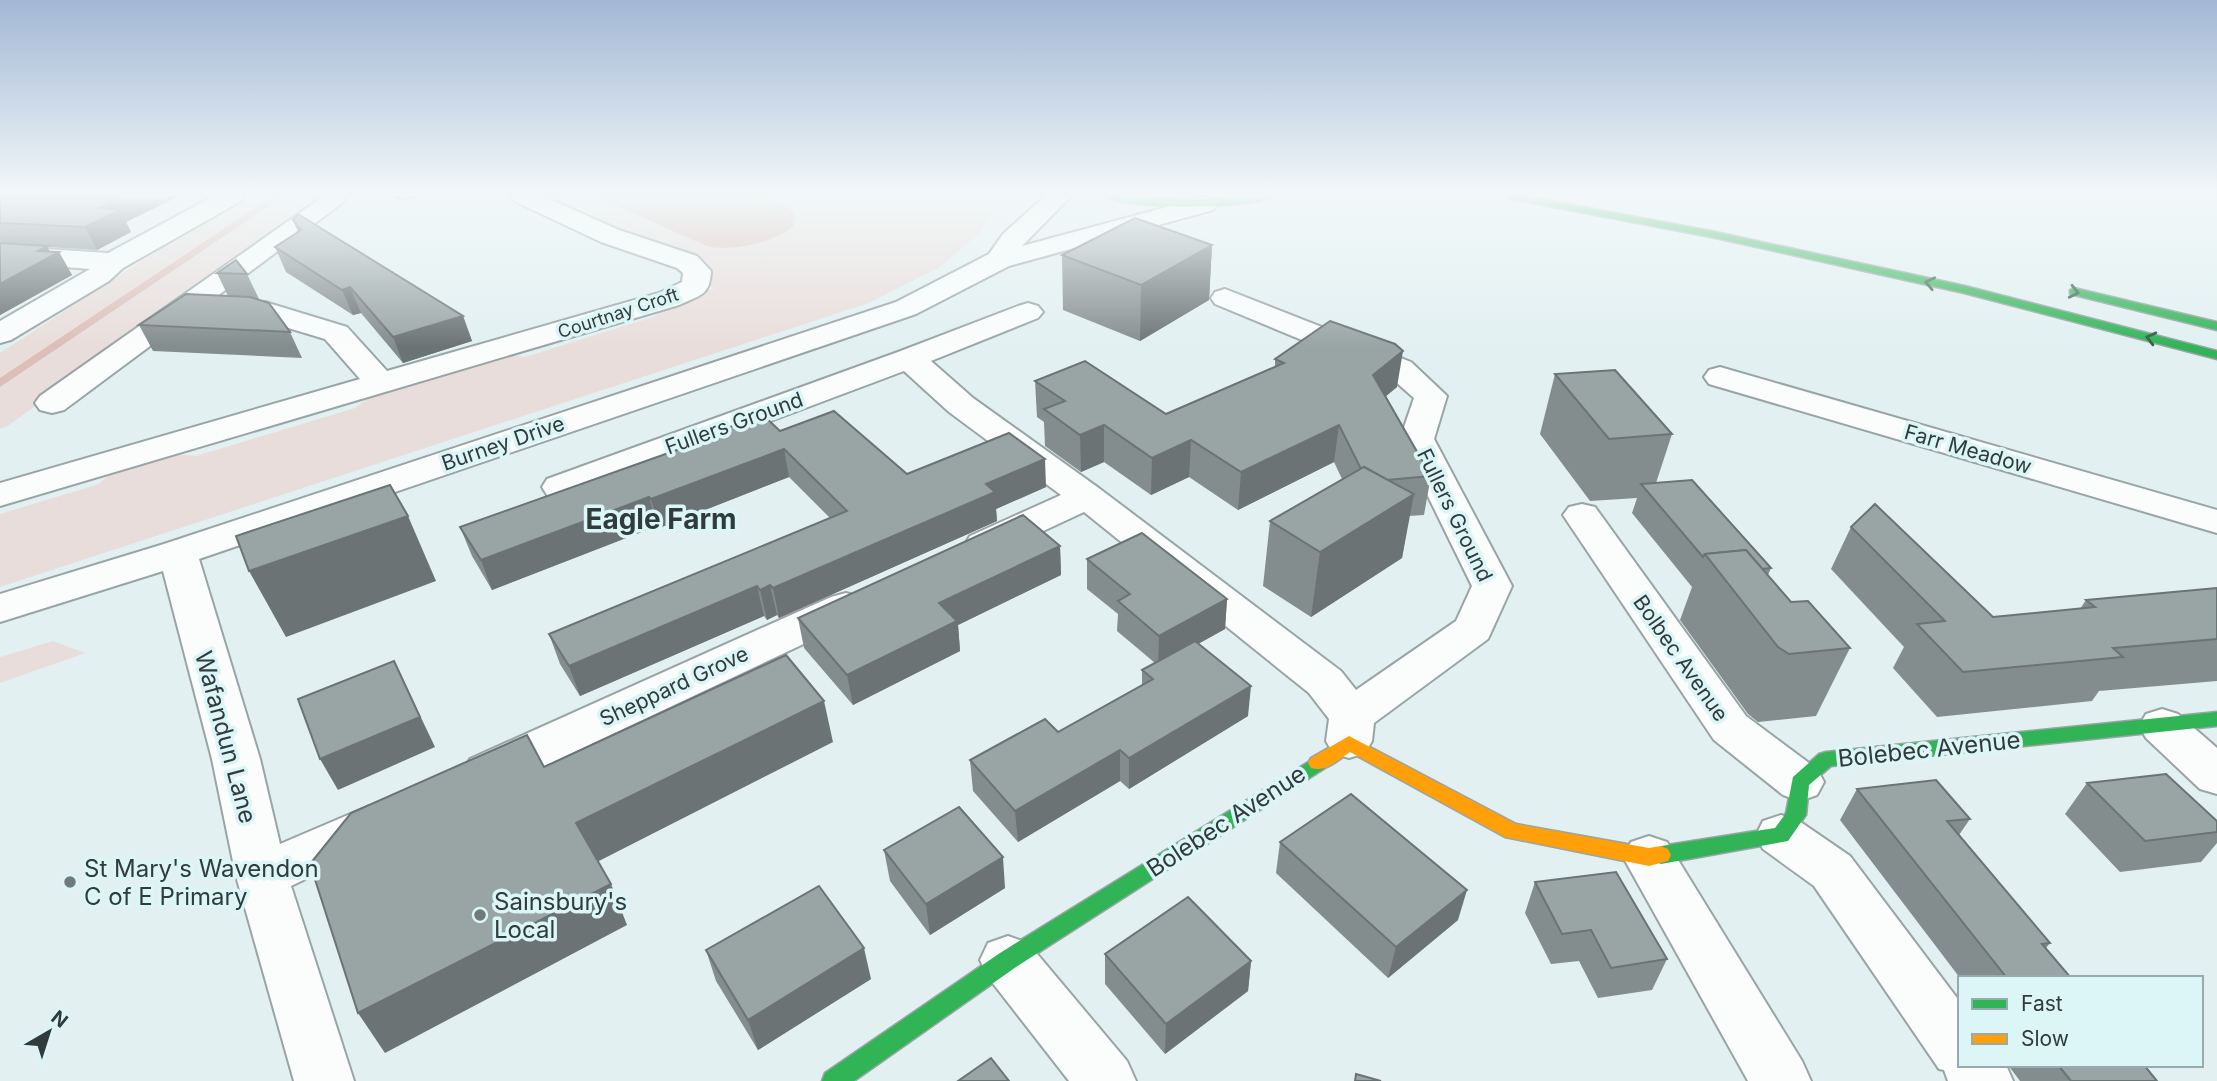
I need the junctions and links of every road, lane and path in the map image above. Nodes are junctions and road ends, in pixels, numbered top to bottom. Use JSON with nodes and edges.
{"nodes":[{"id":1,"x":141,"y":246,"type":"edge"},
{"id":2,"x":268,"y":246,"type":"edge"},
{"id":3,"x":641,"y":246,"type":"edge"},
{"id":4,"x":1008,"y":246,"type":"edge"},
{"id":5,"x":1050,"y":246,"type":"edge"},
{"id":6,"x":1767,"y":246,"type":"edge"},
{"id":7,"x":0,"y":254,"type":"edge"},
{"id":8,"x":999,"y":260,"type":"junction"},
{"id":9,"x":113,"y":262,"type":"junction"},
{"id":10,"x":2056,"y":287,"type":"dead end"},
{"id":11,"x":1225,"y":298,"type":"dead end"},
{"id":12,"x":184,"y":306,"type":"junction"},
{"id":13,"x":1028,"y":312,"type":"dead end"},
{"id":14,"x":2217,"y":326,"type":"edge"},
{"id":15,"x":0,"y":334,"type":"edge"},
{"id":16,"x":2217,"y":355,"type":"edge"},
{"id":17,"x":909,"y":359,"type":"junction"},
{"id":18,"x":1720,"y":377,"type":"dead end"},
{"id":19,"x":381,"y":384,"type":"junction"},
{"id":20,"x":52,"y":403,"type":"dead end"},
{"id":21,"x":560,"y":487,"type":"dead end"},
{"id":22,"x":0,"y":495,"type":"edge"},
{"id":23,"x":1087,"y":497,"type":"junction"},
{"id":24,"x":1582,"y":514,"type":"dead end"},
{"id":25,"x":2217,"y":522,"type":"edge"},
{"id":26,"x":178,"y":553,"type":"junction"},
{"id":27,"x":947,"y":561,"type":"edge"},
{"id":28,"x":884,"y":590,"type":"edge"},
{"id":29,"x":0,"y":608,"type":"edge"},
{"id":30,"x":2217,"y":719,"type":"edge"},
{"id":31,"x":2162,"y":726,"type":"junction"},
{"id":32,"x":1350,"y":729,"type":"junction"},
{"id":33,"x":2217,"y":776,"type":"edge"},
{"id":34,"x":1800,"y":782,"type":"junction"},
{"id":35,"x":452,"y":788,"type":"edge"},
{"id":36,"x":401,"y":812,"type":"edge"},
{"id":37,"x":1781,"y":835,"type":"junction"},
{"id":38,"x":1649,"y":858,"type":"junction"},
{"id":39,"x":262,"y":876,"type":"junction"},
{"id":40,"x":1008,"y":960,"type":"junction"},
{"id":41,"x":1958,"y":1046,"type":"edge"},
{"id":42,"x":324,"y":1081,"type":"edge"},
{"id":43,"x":834,"y":1081,"type":"edge"},
{"id":44,"x":1106,"y":1081,"type":"edge"},
{"id":45,"x":1781,"y":1081,"type":"edge"}],
"edges":[{"from":1,"to":9,"type":"street"},
{"from":2,"to":12,"type":"street"},
{"from":3,"to":19,"type":"street","name":"Courtnay Croft"},
{"from":4,"to":8,"type":"street"},
{"from":5,"to":8,"type":"street"},
{"from":16,"to":6,"type":"main road","one_way":true},
{"from":7,"to":9,"type":"street"},
{"from":8,"to":26,"type":"street","name":"Burney Drive"},
{"from":9,"to":15,"type":"street"},
{"from":10,"to":14,"type":"main road","one_way":true},
{"from":11,"to":32,"type":"street","name":"Fullers Ground"},
{"from":12,"to":19,"type":"street"},
{"from":12,"to":20,"type":"street"},
{"from":13,"to":17,"type":"street","name":"Fullers Ground"},
{"from":17,"to":21,"type":"street","name":"Fullers Ground"},
{"from":17,"to":23,"type":"street"},
{"from":18,"to":25,"type":"street","name":"Farr Meadow"},
{"from":19,"to":22,"type":"street","name":"Courtnay Croft"},
{"from":23,"to":27,"type":"street"},
{"from":23,"to":32,"type":"street"},
{"from":24,"to":34,"type":"street","name":"Bolbec Avenue"},
{"from":26,"to":29,"type":"street","name":"Burney Drive"},
{"from":26,"to":39,"type":"street","name":"Wafandun Lane"},
{"from":28,"to":35,"type":"street","name":"Sheppard Grove"},
{"from":30,"to":31,"type":"main road","name":"Bolebec Avenue"},
{"from":31,"to":33,"type":"street"},
{"from":31,"to":34,"type":"main road","name":"Bolebec Avenue"},
{"from":32,"to":38,"type":"main road"},
{"from":32,"to":40,"type":"main road","name":"Bolebec Avenue"},
{"from":34,"to":37,"type":"main road"},
{"from":36,"to":39,"type":"street"},
{"from":37,"to":38,"type":"main road"},
{"from":37,"to":41,"type":"street"},
{"from":38,"to":45,"type":"street"},
{"from":39,"to":42,"type":"street","name":"Wafandun Lane"},
{"from":40,"to":43,"type":"main road","name":"Bolebec Avenue"},
{"from":40,"to":44,"type":"street"}]}
